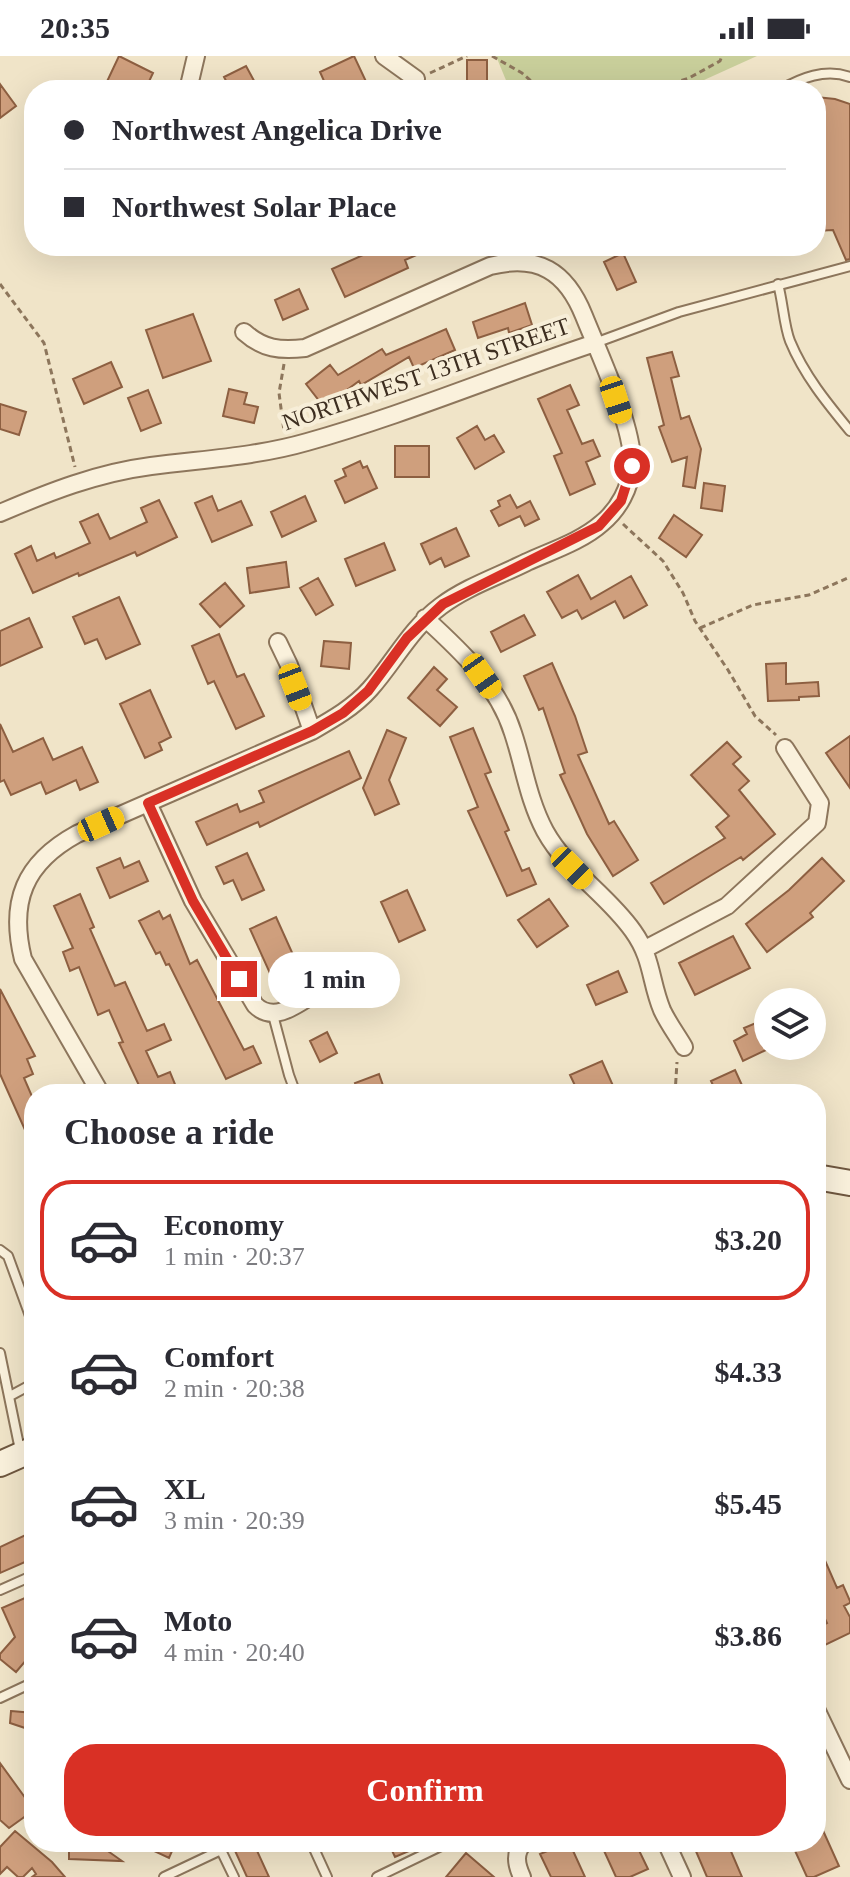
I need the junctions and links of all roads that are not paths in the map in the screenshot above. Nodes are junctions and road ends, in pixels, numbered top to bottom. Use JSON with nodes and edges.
{"nodes":[{"id":1,"x":196,"y":56,"type":"edge"},
{"id":2,"x":384,"y":56,"type":"edge"},
{"id":3,"x":850,"y":77,"type":"edge"},
{"id":4,"x":416,"y":79,"type":"road end"},
{"id":5,"x":190,"y":80,"type":"edge"},
{"id":6,"x":799,"y":80,"type":"edge"},
{"id":7,"x":850,"y":266,"type":"edge"},
{"id":8,"x":778,"y":284,"type":"junction"},
{"id":9,"x":244,"y":332,"type":"dead end"},
{"id":10,"x":595,"y":343,"type":"junction"},
{"id":11,"x":850,"y":431,"type":"edge"},
{"id":12,"x":0,"y":513,"type":"edge"},
{"id":13,"x":425,"y":618,"type":"junction"},
{"id":14,"x":278,"y":642,"type":"dead end"},
{"id":15,"x":312,"y":731,"type":"junction"},
{"id":16,"x":785,"y":748,"type":"road end"},
{"id":17,"x":148,"y":803,"type":"junction"},
{"id":18,"x":645,"y":949,"type":"junction"},
{"id":19,"x":320,"y":990,"type":"dead end"},
{"id":20,"x":273,"y":1015,"type":"junction"},
{"id":21,"x":684,"y":1047,"type":"road end"},
{"id":22,"x":95,"y":1084,"type":"edge"},
{"id":23,"x":293,"y":1084,"type":"edge"},
{"id":24,"x":826,"y":1179,"type":"edge"},
{"id":25,"x":850,"y":1183,"type":"edge"},
{"id":26,"x":0,"y":1250,"type":"edge"},
{"id":27,"x":24,"y":1300,"type":"edge"},
{"id":28,"x":0,"y":1353,"type":"edge"},
{"id":29,"x":24,"y":1388,"type":"edge"},
{"id":30,"x":10,"y":1396,"type":"junction"},
{"id":31,"x":23,"y":1457,"type":"edge"},
{"id":32,"x":24,"y":1579,"type":"edge"},
{"id":33,"x":0,"y":1590,"type":"edge"},
{"id":34,"x":24,"y":1687,"type":"edge"},
{"id":35,"x":0,"y":1698,"type":"edge"},
{"id":36,"x":826,"y":1730,"type":"edge"},
{"id":37,"x":850,"y":1780,"type":"edge"},
{"id":38,"x":208,"y":1852,"type":"edge"},
{"id":39,"x":222,"y":1852,"type":"edge"},
{"id":40,"x":316,"y":1852,"type":"edge"},
{"id":41,"x":429,"y":1852,"type":"edge"},
{"id":42,"x":518,"y":1852,"type":"edge"},
{"id":43,"x":671,"y":1852,"type":"edge"},
{"id":44,"x":164,"y":1877,"type":"edge"},
{"id":45,"x":234,"y":1877,"type":"edge"},
{"id":46,"x":327,"y":1877,"type":"edge"},
{"id":47,"x":377,"y":1877,"type":"edge"},
{"id":48,"x":522,"y":1877,"type":"edge"},
{"id":49,"x":682,"y":1877,"type":"edge"}],
"edges":[{"from":1,"to":5,"type":"street"},
{"from":2,"to":4,"type":"street"},
{"from":3,"to":6,"type":"lane"},
{"from":7,"to":8,"type":"lane","name":"NORTHWEST 13TH STREET"},
{"from":8,"to":10,"type":"lane","name":"NORTHWEST 13TH STREET"},
{"from":8,"to":11,"type":"lane"},
{"from":9,"to":10,"type":"street"},
{"from":10,"to":12,"type":"street","name":"NORTHWEST 13TH STREET"},
{"from":10,"to":13,"type":"street"},
{"from":13,"to":15,"type":"street"},
{"from":13,"to":18,"type":"street"},
{"from":14,"to":15,"type":"street"},
{"from":15,"to":17,"type":"street"},
{"from":16,"to":18,"type":"street"},
{"from":17,"to":20,"type":"street"},
{"from":17,"to":22,"type":"street"},
{"from":18,"to":21,"type":"street"},
{"from":19,"to":20,"type":"street"},
{"from":20,"to":23,"type":"lane"},
{"from":24,"to":25,"type":"main road"},
{"from":26,"to":27,"type":"lane"},
{"from":28,"to":30,"type":"lane"},
{"from":29,"to":30,"type":"lane"},
{"from":30,"to":31,"type":"lane"},
{"from":32,"to":33,"type":"lane"},
{"from":34,"to":35,"type":"lane"},
{"from":36,"to":37,"type":"street"},
{"from":38,"to":44,"type":"lane"},
{"from":39,"to":45,"type":"lane"},
{"from":40,"to":46,"type":"lane"},
{"from":41,"to":47,"type":"lane"},
{"from":42,"to":48,"type":"street"},
{"from":43,"to":49,"type":"street"}]}
